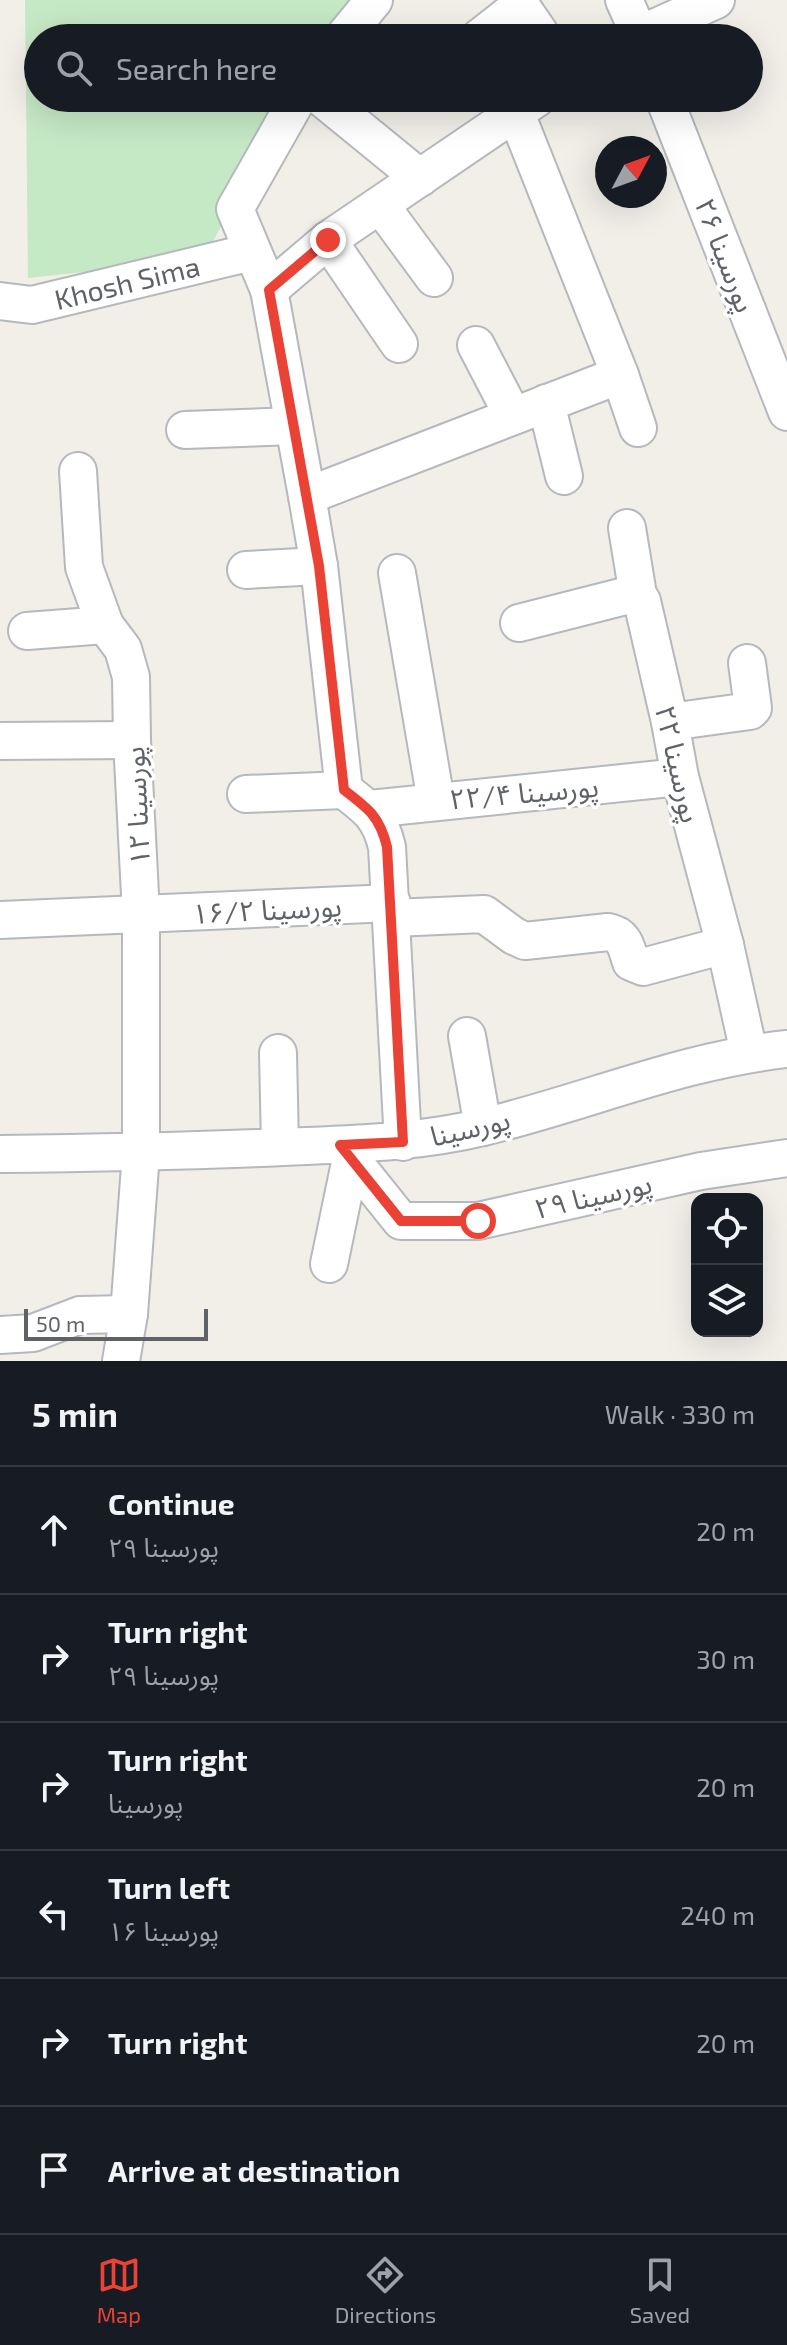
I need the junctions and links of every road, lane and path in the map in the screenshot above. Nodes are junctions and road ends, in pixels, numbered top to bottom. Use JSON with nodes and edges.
{"nodes":[{"id":1,"x":374,"y":0,"type":"edge"},
{"id":2,"x":624,"y":0,"type":"edge"},
{"id":3,"x":716,"y":0,"type":"edge"},
{"id":4,"x":519,"y":3,"type":"edge"},
{"id":5,"x":354,"y":24,"type":"edge"},
{"id":6,"x":495,"y":24,"type":"edge"},
{"id":7,"x":533,"y":24,"type":"edge"},
{"id":8,"x":632,"y":24,"type":"edge"},
{"id":9,"x":665,"y":24,"type":"edge"},
{"id":10,"x":290,"y":112,"type":"edge"},
{"id":11,"x":339,"y":112,"type":"edge"},
{"id":12,"x":516,"y":112,"type":"edge"},
{"id":13,"x":528,"y":112,"type":"edge"},
{"id":14,"x":669,"y":112,"type":"edge"},
{"id":15,"x":420,"y":178,"type":"junction"},
{"id":16,"x":381,"y":206,"type":"junction"},
{"id":17,"x":328,"y":240,"type":"junction"},
{"id":18,"x":252,"y":252,"type":"junction"},
{"id":19,"x":434,"y":278,"type":"dead end"},
{"id":20,"x":269,"y":290,"type":"junction"},
{"id":21,"x":0,"y":301,"type":"edge"},
{"id":22,"x":399,"y":344,"type":"dead end"},
{"id":23,"x":476,"y":345,"type":"dead end"},
{"id":24,"x":620,"y":375,"type":"junction"},
{"id":25,"x":546,"y":403,"type":"junction"},
{"id":26,"x":787,"y":412,"type":"edge"},
{"id":27,"x":513,"y":416,"type":"junction"},
{"id":28,"x":294,"y":426,"type":"junction"},
{"id":29,"x":638,"y":428,"type":"dead end"},
{"id":30,"x":185,"y":430,"type":"dead end"},
{"id":31,"x":78,"y":471,"type":"dead end"},
{"id":32,"x":564,"y":476,"type":"dead end"},
{"id":33,"x":307,"y":496,"type":"junction"},
{"id":34,"x":627,"y":528,"type":"dead end"},
{"id":35,"x":319,"y":566,"type":"junction"},
{"id":36,"x":246,"y":570,"type":"dead end"},
{"id":37,"x":397,"y":573,"type":"dead end"},
{"id":38,"x":638,"y":595,"type":"junction"},
{"id":39,"x":519,"y":623,"type":"dead end"},
{"id":40,"x":105,"y":625,"type":"junction"},
{"id":41,"x":27,"y":631,"type":"dead end"},
{"id":42,"x":747,"y":663,"type":"dead end"},
{"id":43,"x":670,"y":722,"type":"junction"},
{"id":44,"x":132,"y":740,"type":"junction"},
{"id":45,"x":0,"y":741,"type":"edge"},
{"id":46,"x":680,"y":777,"type":"junction"},
{"id":47,"x":246,"y":794,"type":"dead end"},
{"id":48,"x":357,"y":800,"type":"junction"},
{"id":49,"x":436,"y":801,"type":"junction"},
{"id":50,"x":392,"y":911,"type":"junction"},
{"id":51,"x":141,"y":914,"type":"junction"},
{"id":52,"x":0,"y":920,"type":"edge"},
{"id":53,"x":725,"y":945,"type":"junction"},
{"id":54,"x":467,"y":1036,"type":"dead end"},
{"id":55,"x":787,"y":1049,"type":"edge"},
{"id":56,"x":278,"y":1053,"type":"dead end"},
{"id":57,"x":749,"y":1053,"type":"junction"},
{"id":58,"x":483,"y":1127,"type":"junction"},
{"id":59,"x":403,"y":1142,"type":"junction"},
{"id":60,"x":280,"y":1147,"type":"junction"},
{"id":61,"x":346,"y":1151,"type":"junction"},
{"id":62,"x":141,"y":1153,"type":"junction"},
{"id":63,"x":0,"y":1154,"type":"edge"},
{"id":64,"x":787,"y":1158,"type":"edge"},
{"id":65,"x":329,"y":1264,"type":"dead end"},
{"id":66,"x":129,"y":1314,"type":"junction"},
{"id":67,"x":0,"y":1335,"type":"edge"},
{"id":68,"x":121,"y":1361,"type":"edge"}],
"edges":[{"from":1,"to":5,"type":"street"},
{"from":2,"to":8,"type":"street"},
{"from":3,"to":9,"type":"street"},
{"from":4,"to":6,"type":"street"},
{"from":4,"to":7,"type":"street"},
{"from":10,"to":18,"type":"street"},
{"from":11,"to":15,"type":"street"},
{"from":12,"to":15,"type":"street"},
{"from":13,"to":24,"type":"street"},
{"from":14,"to":26,"type":"street","name":"پورسینا ۲۶"},
{"from":15,"to":16,"type":"street"},
{"from":16,"to":17,"type":"street"},
{"from":16,"to":19,"type":"street"},
{"from":17,"to":20,"type":"street"},
{"from":17,"to":22,"type":"street"},
{"from":18,"to":20,"type":"street"},
{"from":18,"to":21,"type":"street","name":"Khosh Sima"},
{"from":20,"to":28,"type":"street"},
{"from":23,"to":27,"type":"street"},
{"from":24,"to":25,"type":"street"},
{"from":24,"to":29,"type":"street"},
{"from":25,"to":27,"type":"street"},
{"from":25,"to":32,"type":"street"},
{"from":27,"to":33,"type":"street"},
{"from":28,"to":30,"type":"street"},
{"from":28,"to":33,"type":"street"},
{"from":31,"to":40,"type":"street","name":"پورسینا ۱۲"},
{"from":33,"to":35,"type":"street"},
{"from":34,"to":38,"type":"street","name":"پورسینا ۲۲"},
{"from":35,"to":36,"type":"street"},
{"from":35,"to":48,"type":"street"},
{"from":37,"to":49,"type":"street"},
{"from":38,"to":39,"type":"street"},
{"from":38,"to":43,"type":"street","name":"پورسینا ۲۲"},
{"from":40,"to":41,"type":"street"},
{"from":40,"to":44,"type":"street","name":"پورسینا ۱۲"},
{"from":42,"to":43,"type":"street"},
{"from":43,"to":46,"type":"street","name":"پورسینا ۲۲"},
{"from":44,"to":45,"type":"street"},
{"from":44,"to":51,"type":"street","name":"پورسینا ۱۲"},
{"from":46,"to":49,"type":"street","name":"پورسینا ۲۲/۴"},
{"from":46,"to":53,"type":"street","name":"پورسینا ۲۲"},
{"from":47,"to":48,"type":"street","name":"پورسینا ۲۲/۴"},
{"from":48,"to":49,"type":"street","name":"پورسینا ۲۲/۴"},
{"from":48,"to":50,"type":"street"},
{"from":50,"to":51,"type":"street","name":"پورسینا ۱۶/۲"},
{"from":50,"to":53,"type":"street","name":"پورسینا ۱۶/۲"},
{"from":50,"to":59,"type":"street"},
{"from":51,"to":52,"type":"street","name":"پورسینا ۱۶/۲"},
{"from":51,"to":62,"type":"street","name":"پورسینا ۱۲"},
{"from":53,"to":57,"type":"street","name":"پورسینا ۲۲"},
{"from":54,"to":58,"type":"street"},
{"from":55,"to":57,"type":"street","name":"پورسینا"},
{"from":56,"to":60,"type":"street"},
{"from":57,"to":58,"type":"street","name":"پورسینا"},
{"from":58,"to":59,"type":"street","name":"پورسینا"},
{"from":59,"to":61,"type":"street","name":"پورسینا"},
{"from":60,"to":61,"type":"street","name":"پورسینا"},
{"from":60,"to":62,"type":"street","name":"پورسینا"},
{"from":61,"to":64,"type":"street","name":"پورسینا ۲۹"},
{"from":61,"to":65,"type":"street"},
{"from":62,"to":63,"type":"street","name":"پورسینا"},
{"from":62,"to":66,"type":"street","name":"پورسینا ۱۲"},
{"from":66,"to":67,"type":"street"},
{"from":66,"to":68,"type":"street","name":"پورسینا ۱۲"}]}
